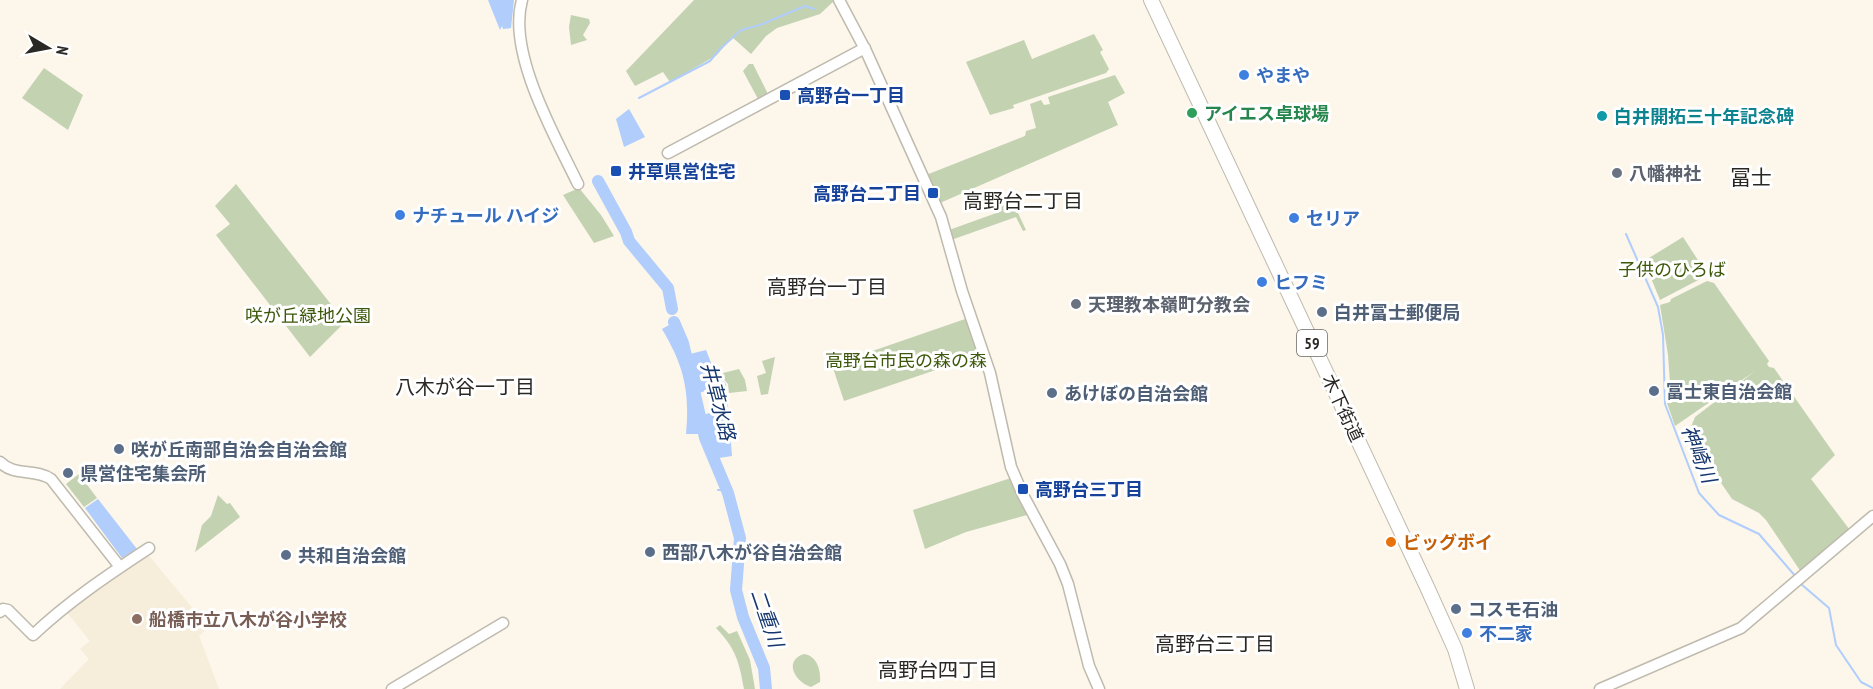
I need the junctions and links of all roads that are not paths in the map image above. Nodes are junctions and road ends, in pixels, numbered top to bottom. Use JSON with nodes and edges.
{"nodes":[{"id":1,"x":522,"y":0,"type":"edge"},
{"id":2,"x":839,"y":0,"type":"edge"},
{"id":3,"x":1151,"y":0,"type":"edge"},
{"id":4,"x":865,"y":48,"type":"junction"},
{"id":5,"x":668,"y":153,"type":"dead end"},
{"id":6,"x":578,"y":184,"type":"dead end"},
{"id":7,"x":0,"y":462,"type":"edge"},
{"id":8,"x":1873,"y":516,"type":"edge"},
{"id":9,"x":149,"y":548,"type":"dead end"},
{"id":10,"x":120,"y":567,"type":"junction"},
{"id":11,"x":0,"y":612,"type":"edge"},
{"id":12,"x":503,"y":623,"type":"dead end"},
{"id":13,"x":392,"y":689,"type":"edge"},
{"id":14,"x":1099,"y":689,"type":"edge"},
{"id":15,"x":1467,"y":689,"type":"edge"},
{"id":16,"x":1599,"y":689,"type":"edge"}],
"edges":[{"from":1,"to":6,"type":"street"},
{"from":2,"to":4,"type":"street"},
{"from":3,"to":15,"type":"main road","name":"木下街道","number":"59"},
{"from":4,"to":5,"type":"street"},
{"from":4,"to":14,"type":"street"},
{"from":7,"to":10,"type":"street"},
{"from":8,"to":16,"type":"street"},
{"from":9,"to":10,"type":"street"},
{"from":10,"to":11,"type":"street"},
{"from":12,"to":13,"type":"street"}]}
